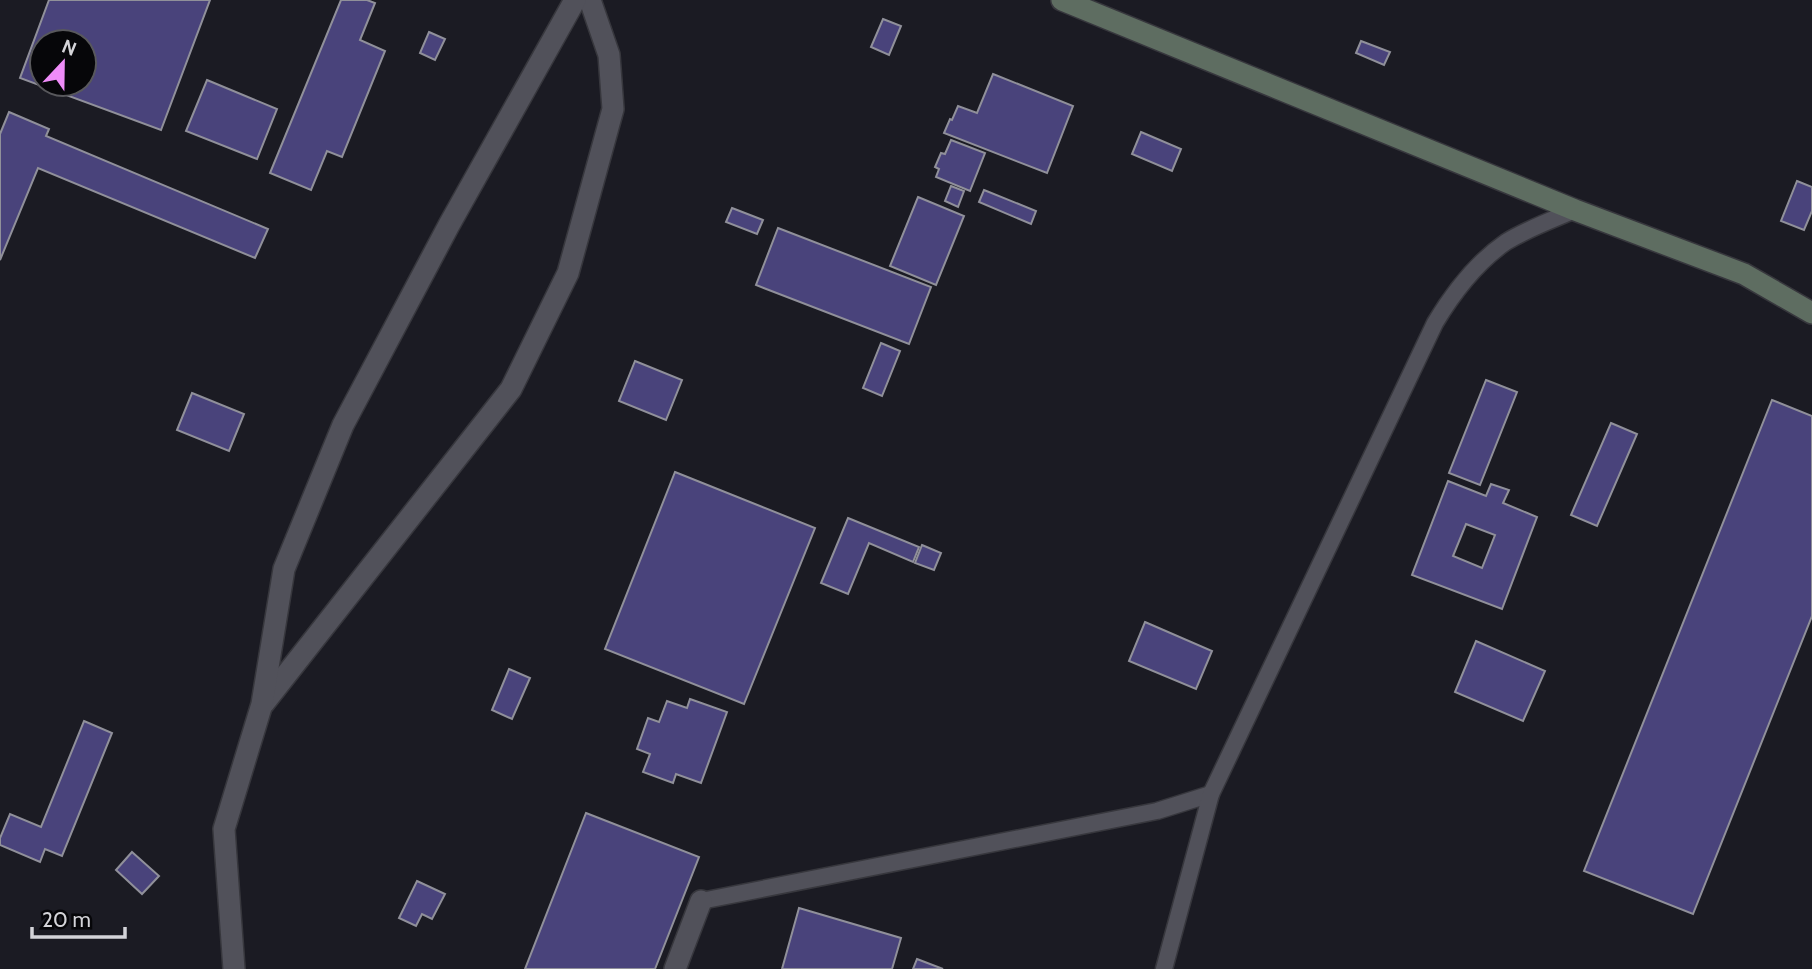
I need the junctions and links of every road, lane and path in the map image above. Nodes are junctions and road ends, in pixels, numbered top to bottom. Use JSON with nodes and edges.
{"nodes":[{"id":1,"x":575,"y":0,"type":"edge"},
{"id":2,"x":590,"y":0,"type":"edge"},
{"id":3,"x":1062,"y":0,"type":"edge"},
{"id":4,"x":1575,"y":210,"type":"junction"},
{"id":5,"x":1812,"y":313,"type":"edge"},
{"id":6,"x":262,"y":704,"type":"junction"},
{"id":7,"x":1211,"y":794,"type":"junction"},
{"id":8,"x":701,"y":901,"type":"joint"},
{"id":9,"x":234,"y":969,"type":"edge"},
{"id":10,"x":675,"y":969,"type":"edge"},
{"id":11,"x":1164,"y":969,"type":"edge"}],
"edges":[{"from":1,"to":6,"type":"street"},
{"from":2,"to":6,"type":"street"},
{"from":3,"to":4,"type":"street"},
{"from":4,"to":5,"type":"street"},
{"from":4,"to":7,"type":"lane"},
{"from":6,"to":9,"type":"street"},
{"from":7,"to":8,"type":"lane"},
{"from":7,"to":11,"type":"lane"},
{"from":8,"to":10,"type":"street"}]}
